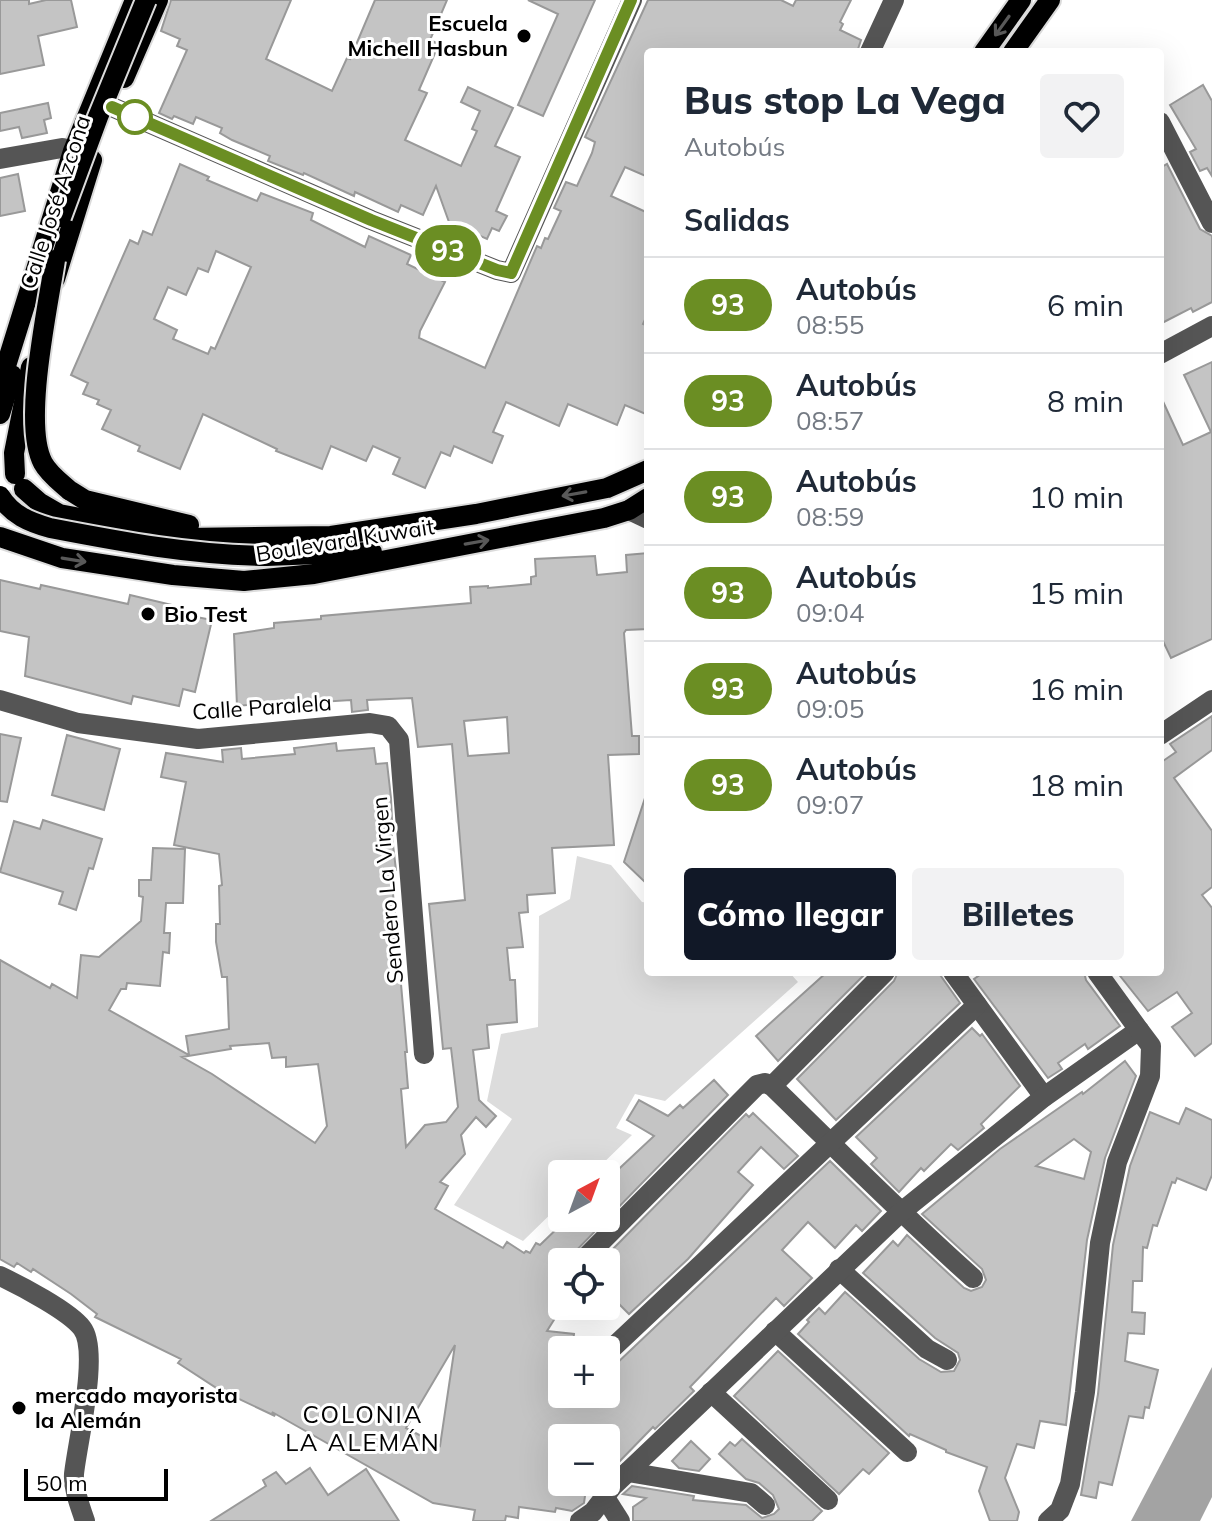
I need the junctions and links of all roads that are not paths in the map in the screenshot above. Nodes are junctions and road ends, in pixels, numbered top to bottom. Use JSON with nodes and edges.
{"nodes":[{"id":1,"x":135,"y":0,"type":"edge"},
{"id":2,"x":146,"y":0,"type":"edge"},
{"id":3,"x":158,"y":0,"type":"edge"},
{"id":4,"x":632,"y":0,"type":"edge"},
{"id":5,"x":894,"y":0,"type":"edge"},
{"id":6,"x":1021,"y":0,"type":"edge"},
{"id":7,"x":1050,"y":0,"type":"edge"},
{"id":8,"x":872,"y":48,"type":"edge"},
{"id":9,"x":987,"y":48,"type":"edge"},
{"id":10,"x":1016,"y":48,"type":"edge"},
{"id":11,"x":112,"y":107,"type":"junction"},
{"id":12,"x":1164,"y":130,"type":"edge"},
{"id":13,"x":73,"y":151,"type":"junction"},
{"id":14,"x":0,"y":159,"type":"edge"},
{"id":15,"x":91,"y":165,"type":"junction"},
{"id":16,"x":61,"y":217,"type":"junction"},
{"id":17,"x":1212,"y":223,"type":"edge"},
{"id":18,"x":1212,"y":326,"type":"edge"},
{"id":19,"x":1164,"y":352,"type":"edge"},
{"id":20,"x":0,"y":385,"type":"edge"},
{"id":21,"x":0,"y":414,"type":"edge"},
{"id":22,"x":644,"y":472,"type":"edge"},
{"id":23,"x":13,"y":476,"type":"edge"},
{"id":24,"x":0,"y":496,"type":"edge"},
{"id":25,"x":644,"y":501,"type":"edge"},
{"id":26,"x":629,"y":510,"type":"junction"},
{"id":27,"x":644,"y":517,"type":"edge"},
{"id":28,"x":0,"y":535,"type":"edge"},
{"id":29,"x":244,"y":536,"type":"junction"},
{"id":30,"x":400,"y":556,"type":"junction"},
{"id":31,"x":0,"y":700,"type":"edge"},
{"id":32,"x":1212,"y":700,"type":"edge"},
{"id":33,"x":388,"y":726,"type":"joint"},
{"id":34,"x":1164,"y":732,"type":"edge"},
{"id":35,"x":881,"y":976,"type":"edge"},
{"id":36,"x":956,"y":976,"type":"edge"},
{"id":37,"x":1100,"y":976,"type":"edge"},
{"id":38,"x":977,"y":1005,"type":"junction"},
{"id":39,"x":1139,"y":1030,"type":"junction"},
{"id":40,"x":424,"y":1054,"type":"dead end"},
{"id":41,"x":772,"y":1086,"type":"junction"},
{"id":42,"x":1044,"y":1097,"type":"junction"},
{"id":43,"x":831,"y":1143,"type":"junction"},
{"id":44,"x":900,"y":1213,"type":"junction"},
{"id":45,"x":595,"y":1248,"type":"edge"},
{"id":46,"x":839,"y":1269,"type":"junction"},
{"id":47,"x":0,"y":1276,"type":"edge"},
{"id":48,"x":973,"y":1278,"type":"dead end"},
{"id":49,"x":775,"y":1331,"type":"junction"},
{"id":50,"x":620,"y":1341,"type":"edge"},
{"id":51,"x":947,"y":1360,"type":"dead end"},
{"id":52,"x":711,"y":1392,"type":"junction"},
{"id":53,"x":907,"y":1452,"type":"dead end"},
{"id":54,"x":628,"y":1472,"type":"junction"},
{"id":55,"x":606,"y":1499,"type":"junction"},
{"id":56,"x":828,"y":1500,"type":"dead end"},
{"id":57,"x":765,"y":1505,"type":"dead end"},
{"id":58,"x":85,"y":1521,"type":"edge"},
{"id":59,"x":580,"y":1521,"type":"edge"},
{"id":60,"x":620,"y":1521,"type":"edge"},
{"id":61,"x":1048,"y":1521,"type":"edge"}],
"edges":[{"from":1,"to":13,"type":"main road","name":"Calle José Azcona"},
{"from":2,"to":16,"type":"main road","bridge":true},
{"from":3,"to":11,"type":"main road","name":"Calle José Azcona"},
{"from":4,"to":11,"type":"street"},
{"from":5,"to":8,"type":"street"},
{"from":6,"to":9,"type":"main road","one_way":true},
{"from":7,"to":10,"type":"main road"},
{"from":11,"to":15,"type":"main road","name":"Calle José Azcona"},
{"from":12,"to":17,"type":"street"},
{"from":13,"to":14,"type":"street"},
{"from":13,"to":15,"type":"street"},
{"from":13,"to":20,"type":"main road","name":"Calle José Azcona"},
{"from":15,"to":23,"type":"main road","name":"Calle José Azcona"},
{"from":16,"to":21,"type":"main road"},
{"from":16,"to":29,"type":"main road","bridge":true},
{"from":18,"to":19,"type":"street"},
{"from":22,"to":29,"type":"main road","name":"Boulevard Kuwait","one_way":true},
{"from":23,"to":28,"type":"main road","name":"Calle José Azcona"},
{"from":23,"to":29,"type":"main road","name":"Boulevard Kuwait"},
{"from":24,"to":30,"type":"main road","bridge":true},
{"from":25,"to":26,"type":"main road","name":"Boulevard Kuwait"},
{"from":26,"to":27,"type":"street"},
{"from":30,"to":26,"type":"main road","name":"Boulevard Kuwait","one_way":true},
{"from":28,"to":30,"type":"main road","name":"Boulevard Kuwait","one_way":true},
{"from":31,"to":33,"type":"street","name":"Calle Paralela"},
{"from":32,"to":34,"type":"street"},
{"from":33,"to":40,"type":"street","name":"Sendero La Virgen"},
{"from":35,"to":41,"type":"street"},
{"from":36,"to":38,"type":"street"},
{"from":37,"to":39,"type":"street"},
{"from":38,"to":42,"type":"street"},
{"from":38,"to":43,"type":"street"},
{"from":39,"to":42,"type":"street"},
{"from":39,"to":61,"type":"street"},
{"from":41,"to":43,"type":"street"},
{"from":41,"to":45,"type":"street"},
{"from":42,"to":44,"type":"street"},
{"from":43,"to":44,"type":"street"},
{"from":43,"to":50,"type":"street"},
{"from":44,"to":46,"type":"street"},
{"from":44,"to":48,"type":"street"},
{"from":46,"to":49,"type":"street"},
{"from":46,"to":51,"type":"street"},
{"from":47,"to":58,"type":"street"},
{"from":49,"to":52,"type":"street"},
{"from":49,"to":53,"type":"street"},
{"from":52,"to":54,"type":"street"},
{"from":52,"to":56,"type":"street"},
{"from":54,"to":55,"type":"street"},
{"from":54,"to":57,"type":"street"},
{"from":55,"to":59,"type":"street"},
{"from":55,"to":60,"type":"street"}]}
